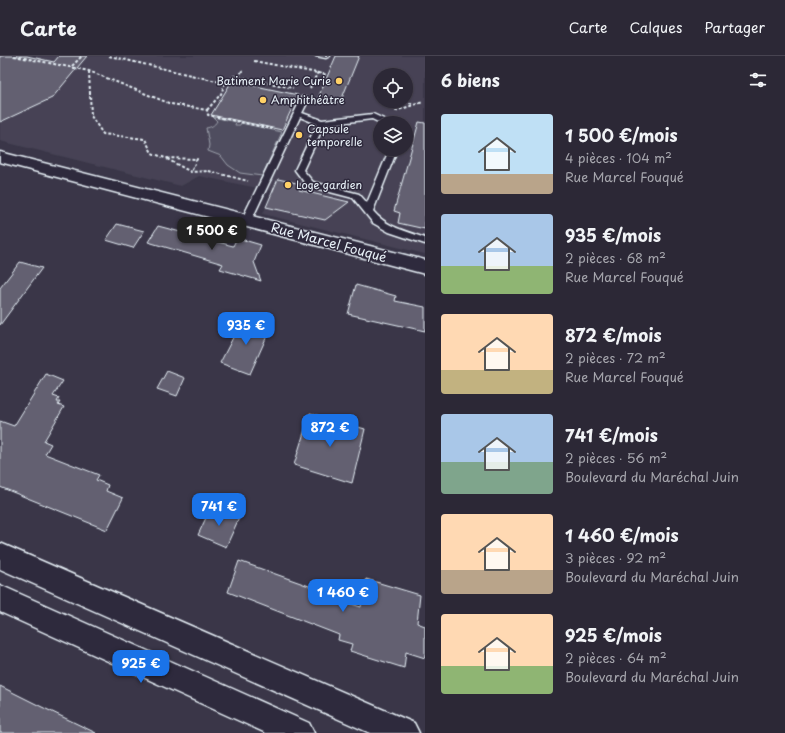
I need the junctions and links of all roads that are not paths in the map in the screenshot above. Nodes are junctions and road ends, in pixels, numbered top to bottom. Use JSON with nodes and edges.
{"nodes":[{"id":1,"x":320,"y":56,"type":"edge"},
{"id":2,"x":326,"y":56,"type":"edge"},
{"id":3,"x":305,"y":99,"type":"dead end"},
{"id":4,"x":299,"y":114,"type":"junction"},
{"id":5,"x":373,"y":116,"type":"edge"},
{"id":6,"x":321,"y":123,"type":"junction"},
{"id":7,"x":391,"y":156,"type":"edge"},
{"id":8,"x":0,"y":157,"type":"edge"},
{"id":9,"x":368,"y":211,"type":"junction"},
{"id":10,"x":246,"y":221,"type":"junction"},
{"id":11,"x":425,"y":241,"type":"edge"},
{"id":12,"x":425,"y":267,"type":"edge"},
{"id":13,"x":0,"y":556,"type":"edge"},
{"id":14,"x":0,"y":598,"type":"edge"},
{"id":15,"x":299,"y":733,"type":"edge"},
{"id":16,"x":404,"y":733,"type":"edge"}],
"edges":[{"from":1,"to":2,"type":"lane"},
{"from":3,"to":4,"type":"lane"},
{"from":4,"to":6,"type":"lane"},
{"from":4,"to":10,"type":"lane"},
{"from":5,"to":6,"type":"lane"},
{"from":6,"to":9,"type":"lane"},
{"from":7,"to":9,"type":"lane"},
{"from":8,"to":10,"type":"main road","name":"Rue Marcel Fouqué"},
{"from":9,"to":11,"type":"lane"},
{"from":10,"to":12,"type":"main road","name":"Rue Marcel Fouqué"},
{"from":13,"to":16,"type":"main road"},
{"from":14,"to":15,"type":"main road"}]}
